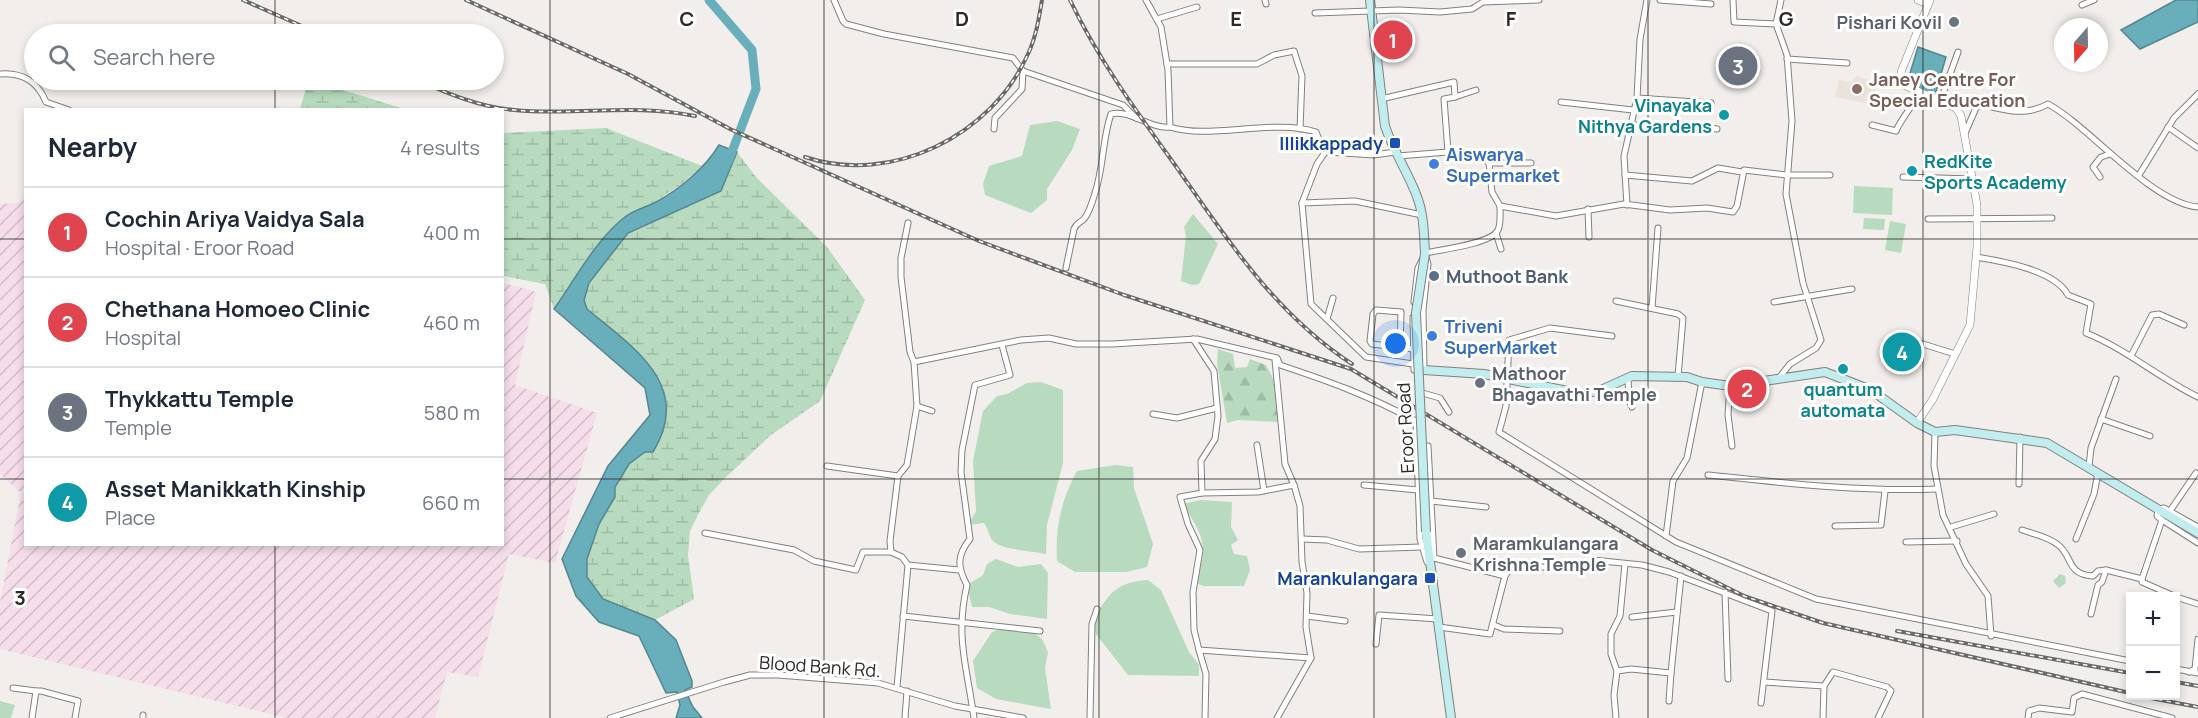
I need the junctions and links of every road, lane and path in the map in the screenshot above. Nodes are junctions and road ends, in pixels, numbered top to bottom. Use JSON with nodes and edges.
{"nodes":[{"id":1,"x":834,"y":0,"type":"edge"},
{"id":2,"x":1146,"y":0,"type":"edge"},
{"id":3,"x":1370,"y":0,"type":"edge"},
{"id":4,"x":1539,"y":0,"type":"edge"},
{"id":5,"x":1647,"y":0,"type":"edge"},
{"id":6,"x":1660,"y":0,"type":"edge"},
{"id":7,"x":1732,"y":0,"type":"edge"},
{"id":8,"x":1781,"y":0,"type":"edge"},
{"id":9,"x":1918,"y":0,"type":"edge"},
{"id":10,"x":2094,"y":0,"type":"edge"},
{"id":11,"x":1929,"y":2,"type":"edge"},
{"id":12,"x":1711,"y":4,"type":"dead end"},
{"id":13,"x":2082,"y":5,"type":"dead end"},
{"id":14,"x":1197,"y":8,"type":"dead end"},
{"id":15,"x":1371,"y":12,"type":"junction"},
{"id":16,"x":1315,"y":13,"type":"dead end"},
{"id":17,"x":1156,"y":19,"type":"junction"},
{"id":18,"x":1776,"y":24,"type":"junction"},
{"id":19,"x":1958,"y":52,"type":"dead end"},
{"id":20,"x":1787,"y":58,"type":"junction"},
{"id":21,"x":1847,"y":63,"type":"dead end"},
{"id":22,"x":1167,"y":64,"type":"junction"},
{"id":23,"x":1023,"y":71,"type":"junction"},
{"id":24,"x":0,"y":74,"type":"edge"},
{"id":25,"x":24,"y":77,"type":"edge"},
{"id":26,"x":41,"y":90,"type":"edge"},
{"id":27,"x":1476,"y":90,"type":"dead end"},
{"id":28,"x":1918,"y":93,"type":"junction"},
{"id":29,"x":2198,"y":94,"type":"edge"},
{"id":30,"x":1455,"y":97,"type":"junction"},
{"id":31,"x":1637,"y":98,"type":"junction"},
{"id":32,"x":1381,"y":99,"type":"junction"},
{"id":33,"x":1560,"y":102,"type":"dead end"},
{"id":34,"x":1940,"y":102,"type":"junction"},
{"id":35,"x":1711,"y":104,"type":"dead end"},
{"id":36,"x":63,"y":108,"type":"edge"},
{"id":37,"x":1633,"y":110,"type":"junction"},
{"id":38,"x":1138,"y":120,"type":"junction"},
{"id":39,"x":1629,"y":124,"type":"junction"},
{"id":40,"x":1872,"y":125,"type":"dead end"},
{"id":41,"x":1170,"y":127,"type":"junction"},
{"id":42,"x":2168,"y":127,"type":"junction"},
{"id":43,"x":994,"y":129,"type":"dead end"},
{"id":44,"x":1300,"y":129,"type":"junction"},
{"id":45,"x":1717,"y":129,"type":"dead end"},
{"id":46,"x":1965,"y":133,"type":"junction"},
{"id":47,"x":2198,"y":148,"type":"edge"},
{"id":48,"x":1326,"y":151,"type":"junction"},
{"id":49,"x":1448,"y":152,"type":"junction"},
{"id":50,"x":1396,"y":154,"type":"junction"},
{"id":51,"x":2110,"y":154,"type":"junction"},
{"id":52,"x":1489,"y":163,"type":"junction"},
{"id":53,"x":1531,"y":163,"type":"dead end"},
{"id":54,"x":1742,"y":172,"type":"junction"},
{"id":55,"x":1625,"y":175,"type":"junction"},
{"id":56,"x":1787,"y":175,"type":"junction"},
{"id":57,"x":1830,"y":175,"type":"dead end"},
{"id":58,"x":2139,"y":175,"type":"junction"},
{"id":59,"x":1903,"y":177,"type":"dead end"},
{"id":60,"x":2100,"y":177,"type":"dead end"},
{"id":61,"x":1973,"y":179,"type":"junction"},
{"id":62,"x":1302,"y":203,"type":"junction"},
{"id":63,"x":1627,"y":204,"type":"junction"},
{"id":64,"x":1500,"y":206,"type":"junction"},
{"id":65,"x":2198,"y":207,"type":"edge"},
{"id":66,"x":1588,"y":208,"type":"junction"},
{"id":67,"x":1422,"y":215,"type":"junction"},
{"id":68,"x":1977,"y":218,"type":"junction"},
{"id":69,"x":2052,"y":218,"type":"dead end"},
{"id":70,"x":1928,"y":219,"type":"dead end"},
{"id":71,"x":908,"y":222,"type":"dead end"},
{"id":72,"x":1658,"y":228,"type":"dead end"},
{"id":73,"x":1496,"y":233,"type":"junction"},
{"id":74,"x":1589,"y":237,"type":"dead end"},
{"id":75,"x":1501,"y":249,"type":"dead end"},
{"id":76,"x":1425,"y":254,"type":"junction"},
{"id":77,"x":1976,"y":257,"type":"junction"},
{"id":78,"x":1066,"y":268,"type":"dead end"},
{"id":79,"x":1852,"y":289,"type":"dead end"},
{"id":80,"x":1808,"y":295,"type":"junction"},
{"id":81,"x":1333,"y":298,"type":"dead end"},
{"id":82,"x":1616,"y":301,"type":"dead end"},
{"id":83,"x":1774,"y":302,"type":"dead end"},
{"id":84,"x":1652,"y":308,"type":"junction"},
{"id":85,"x":1327,"y":319,"type":"junction"},
{"id":86,"x":2184,"y":325,"type":"dead end"},
{"id":87,"x":1894,"y":334,"type":"dead end"},
{"id":88,"x":1612,"y":336,"type":"dead end"},
{"id":89,"x":1193,"y":339,"type":"junction"},
{"id":90,"x":1002,"y":345,"type":"junction"},
{"id":91,"x":1400,"y":348,"type":"junction"},
{"id":92,"x":1413,"y":350,"type":"junction"},
{"id":93,"x":1955,"y":354,"type":"junction"},
{"id":94,"x":2131,"y":356,"type":"junction"},
{"id":95,"x":1274,"y":357,"type":"junction"},
{"id":96,"x":914,"y":362,"type":"junction"},
{"id":97,"x":1413,"y":367,"type":"junction"},
{"id":98,"x":1424,"y":370,"type":"junction"},
{"id":99,"x":1678,"y":376,"type":"junction"},
{"id":100,"x":1628,"y":378,"type":"junction"},
{"id":101,"x":1508,"y":379,"type":"junction"},
{"id":102,"x":1778,"y":379,"type":"junction"},
{"id":103,"x":2116,"y":379,"type":"dead end"},
{"id":104,"x":1702,"y":382,"type":"junction"},
{"id":105,"x":1730,"y":386,"type":"junction"},
{"id":106,"x":1419,"y":392,"type":"junction"},
{"id":107,"x":2198,"y":397,"type":"edge"},
{"id":108,"x":916,"y":406,"type":"junction"},
{"id":109,"x":1632,"y":407,"type":"dead end"},
{"id":110,"x":1218,"y":408,"type":"junction"},
{"id":111,"x":932,"y":411,"type":"dead end"},
{"id":112,"x":1449,"y":412,"type":"dead end"},
{"id":113,"x":1153,"y":414,"type":"dead end"},
{"id":114,"x":2102,"y":420,"type":"junction"},
{"id":115,"x":1917,"y":423,"type":"junction"},
{"id":116,"x":1935,"y":432,"type":"junction"},
{"id":117,"x":2150,"y":436,"type":"dead end"},
{"id":118,"x":2020,"y":437,"type":"junction"},
{"id":119,"x":1257,"y":445,"type":"dead end"},
{"id":120,"x":1417,"y":446,"type":"junction"},
{"id":121,"x":1732,"y":446,"type":"dead end"},
{"id":122,"x":827,"y":466,"type":"dead end"},
{"id":123,"x":2089,"y":466,"type":"junction"},
{"id":124,"x":2098,"y":472,"type":"junction"},
{"id":125,"x":2196,"y":473,"type":"dead end"},
{"id":126,"x":1708,"y":475,"type":"dead end"},
{"id":127,"x":898,"y":476,"type":"junction"},
{"id":128,"x":2019,"y":484,"type":"dead end"},
{"id":129,"x":1294,"y":485,"type":"junction"},
{"id":130,"x":1364,"y":485,"type":"dead end"},
{"id":131,"x":1937,"y":489,"type":"junction"},
{"id":132,"x":1418,"y":490,"type":"junction"},
{"id":133,"x":1264,"y":491,"type":"junction"},
{"id":134,"x":1885,"y":491,"type":"junction"},
{"id":135,"x":1202,"y":493,"type":"junction"},
{"id":136,"x":1431,"y":501,"type":"junction"},
{"id":137,"x":1486,"y":507,"type":"dead end"},
{"id":138,"x":2157,"y":509,"type":"junction"},
{"id":139,"x":2170,"y":511,"type":"junction"},
{"id":140,"x":1994,"y":514,"type":"dead end"},
{"id":141,"x":2162,"y":520,"type":"junction"},
{"id":142,"x":1835,"y":526,"type":"dead end"},
{"id":143,"x":1951,"y":527,"type":"junction"},
{"id":144,"x":2198,"y":527,"type":"edge"},
{"id":145,"x":2022,"y":530,"type":"dead end"},
{"id":146,"x":705,"y":533,"type":"dead end"},
{"id":147,"x":2198,"y":533,"type":"edge"},
{"id":148,"x":1666,"y":537,"type":"junction"},
{"id":149,"x":1302,"y":539,"type":"junction"},
{"id":150,"x":2076,"y":539,"type":"dead end"},
{"id":151,"x":1957,"y":541,"type":"junction"},
{"id":152,"x":1906,"y":542,"type":"dead end"},
{"id":153,"x":2198,"y":543,"type":"edge"},
{"id":154,"x":1422,"y":547,"type":"junction"},
{"id":155,"x":891,"y":552,"type":"junction"},
{"id":156,"x":1625,"y":564,"type":"junction"},
{"id":157,"x":908,"y":565,"type":"junction"},
{"id":158,"x":958,"y":570,"type":"junction"},
{"id":159,"x":2106,"y":570,"type":"junction"},
{"id":160,"x":1431,"y":574,"type":"junction"},
{"id":161,"x":1505,"y":576,"type":"junction"},
{"id":162,"x":1681,"y":576,"type":"junction"},
{"id":163,"x":2142,"y":579,"type":"junction"},
{"id":164,"x":1725,"y":592,"type":"junction"},
{"id":165,"x":2164,"y":592,"type":"edge"},
{"id":166,"x":2180,"y":599,"type":"edge"},
{"id":167,"x":2198,"y":604,"type":"edge"},
{"id":168,"x":1097,"y":609,"type":"dead end"},
{"id":169,"x":1677,"y":612,"type":"junction"},
{"id":170,"x":2091,"y":614,"type":"dead end"},
{"id":171,"x":903,"y":616,"type":"junction"},
{"id":172,"x":1306,"y":616,"type":"junction"},
{"id":173,"x":1632,"y":616,"type":"dead end"},
{"id":174,"x":960,"y":621,"type":"junction"},
{"id":175,"x":1345,"y":621,"type":"dead end"},
{"id":176,"x":1438,"y":623,"type":"junction"},
{"id":177,"x":1494,"y":626,"type":"junction"},
{"id":178,"x":1040,"y":631,"type":"dead end"},
{"id":179,"x":1560,"y":631,"type":"dead end"},
{"id":180,"x":1991,"y":636,"type":"junction"},
{"id":181,"x":2198,"y":639,"type":"edge"},
{"id":182,"x":1376,"y":644,"type":"dead end"},
{"id":183,"x":1199,"y":650,"type":"junction"},
{"id":184,"x":1311,"y":658,"type":"junction"},
{"id":185,"x":2126,"y":660,"type":"edge"},
{"id":186,"x":2180,"y":670,"type":"edge"},
{"id":187,"x":1617,"y":671,"type":"junction"},
{"id":188,"x":2189,"y":672,"type":"junction"},
{"id":189,"x":2198,"y":673,"type":"edge"},
{"id":190,"x":1671,"y":674,"type":"junction"},
{"id":191,"x":1728,"y":679,"type":"dead end"},
{"id":192,"x":1764,"y":682,"type":"junction"},
{"id":193,"x":1824,"y":686,"type":"junction"},
{"id":194,"x":13,"y":687,"type":"dead end"},
{"id":195,"x":897,"y":687,"type":"junction"},
{"id":196,"x":36,"y":691,"type":"junction"},
{"id":197,"x":907,"y":691,"type":"junction"},
{"id":198,"x":1669,"y":701,"type":"dead end"},
{"id":199,"x":1761,"y":703,"type":"dead end"},
{"id":200,"x":972,"y":709,"type":"junction"},
{"id":201,"x":32,"y":718,"type":"edge"},
{"id":202,"x":75,"y":718,"type":"edge"},
{"id":203,"x":610,"y":718,"type":"edge"},
{"id":204,"x":904,"y":718,"type":"edge"},
{"id":205,"x":974,"y":718,"type":"edge"},
{"id":206,"x":1023,"y":718,"type":"edge"},
{"id":207,"x":1090,"y":718,"type":"edge"},
{"id":208,"x":1205,"y":718,"type":"edge"},
{"id":209,"x":1277,"y":718,"type":"edge"},
{"id":210,"x":1451,"y":718,"type":"edge"},
{"id":211,"x":1616,"y":718,"type":"edge"},
{"id":212,"x":1823,"y":718,"type":"edge"},
{"id":213,"x":1878,"y":718,"type":"edge"},
{"id":214,"x":2028,"y":718,"type":"edge"},
{"id":215,"x":2172,"y":718,"type":"edge"}],
"edges":[{"from":1,"to":23,"type":"street"},
{"from":2,"to":17,"type":"street"},
{"from":3,"to":15,"type":"main road","name":"Eroor Road"},
{"from":4,"to":15,"type":"street"},
{"from":5,"to":31,"type":"street"},
{"from":6,"to":12,"type":"street"},
{"from":7,"to":18,"type":"street"},
{"from":8,"to":18,"type":"street"},
{"from":9,"to":11,"type":"street"},
{"from":10,"to":13,"type":"street"},
{"from":11,"to":28,"type":"street"},
{"from":14,"to":17,"type":"street"},
{"from":15,"to":16,"type":"street"},
{"from":15,"to":32,"type":"main road","name":"Eroor Road"},
{"from":17,"to":22,"type":"street"},
{"from":18,"to":20,"type":"street"},
{"from":19,"to":34,"type":"street"},
{"from":20,"to":21,"type":"street"},
{"from":20,"to":56,"type":"street"},
{"from":22,"to":41,"type":"street"},
{"from":22,"to":44,"type":"street"},
{"from":23,"to":38,"type":"street"},
{"from":23,"to":43,"type":"street"},
{"from":24,"to":25,"type":"street"},
{"from":26,"to":36,"type":"street"},
{"from":27,"to":30,"type":"street"},
{"from":28,"to":34,"type":"street"},
{"from":28,"to":40,"type":"street"},
{"from":29,"to":42,"type":"street"},
{"from":30,"to":32,"type":"street"},
{"from":30,"to":49,"type":"street"},
{"from":31,"to":35,"type":"street"},
{"from":31,"to":37,"type":"street"},
{"from":32,"to":50,"type":"main road","name":"Eroor Road"},
{"from":33,"to":37,"type":"street"},
{"from":34,"to":46,"type":"street"},
{"from":37,"to":39,"type":"street"},
{"from":38,"to":41,"type":"street"},
{"from":38,"to":78,"type":"street"},
{"from":39,"to":45,"type":"street"},
{"from":39,"to":55,"type":"street"},
{"from":41,"to":44,"type":"street"},
{"from":42,"to":47,"type":"street"},
{"from":42,"to":58,"type":"street"},
{"from":44,"to":48,"type":"street"},
{"from":46,"to":51,"type":"street"},
{"from":46,"to":61,"type":"street"},
{"from":48,"to":50,"type":"street"},
{"from":48,"to":62,"type":"street"},
{"from":49,"to":50,"type":"street"},
{"from":49,"to":52,"type":"street"},
{"from":50,"to":67,"type":"main road","name":"Eroor Road"},
{"from":51,"to":58,"type":"street"},
{"from":51,"to":60,"type":"street"},
{"from":52,"to":53,"type":"street"},
{"from":52,"to":64,"type":"street"},
{"from":54,"to":55,"type":"street"},
{"from":54,"to":56,"type":"street"},
{"from":54,"to":63,"type":"street"},
{"from":55,"to":63,"type":"street"},
{"from":56,"to":57,"type":"street"},
{"from":56,"to":80,"type":"street"},
{"from":58,"to":65,"type":"street"},
{"from":59,"to":61,"type":"street"},
{"from":61,"to":68,"type":"street"},
{"from":62,"to":67,"type":"street"},
{"from":62,"to":85,"type":"street"},
{"from":63,"to":66,"type":"street"},
{"from":64,"to":66,"type":"street"},
{"from":64,"to":73,"type":"street"},
{"from":66,"to":74,"type":"street"},
{"from":67,"to":76,"type":"main road","name":"Eroor Road"},
{"from":68,"to":69,"type":"street"},
{"from":68,"to":70,"type":"street"},
{"from":68,"to":77,"type":"street"},
{"from":71,"to":96,"type":"street"},
{"from":72,"to":84,"type":"street"},
{"from":73,"to":75,"type":"street"},
{"from":73,"to":76,"type":"street"},
{"from":76,"to":92,"type":"street"},
{"from":76,"to":98,"type":"street"},
{"from":76,"to":106,"type":"main road","name":"Eroor Road","bridge":true},
{"from":77,"to":93,"type":"street"},
{"from":77,"to":94,"type":"street"},
{"from":79,"to":80,"type":"street"},
{"from":80,"to":83,"type":"street"},
{"from":80,"to":102,"type":"street"},
{"from":81,"to":85,"type":"street"},
{"from":82,"to":84,"type":"street"},
{"from":84,"to":99,"type":"street"},
{"from":85,"to":97,"type":"street"},
{"from":86,"to":94,"type":"street"},
{"from":87,"to":93,"type":"street"},
{"from":88,"to":101,"type":"street"},
{"from":89,"to":90,"type":"street"},
{"from":89,"to":95,"type":"street"},
{"from":89,"to":110,"type":"street"},
{"from":90,"to":96,"type":"street"},
{"from":90,"to":158,"type":"street"},
{"from":91,"to":91,"type":"street"},
{"from":91,"to":92,"type":"street"},
{"from":92,"to":97,"type":"street"},
{"from":93,"to":115,"type":"street"},
{"from":94,"to":107,"type":"street"},
{"from":95,"to":120,"type":"street"},
{"from":95,"to":129,"type":"street"},
{"from":96,"to":108,"type":"street"},
{"from":97,"to":98,"type":"street"},
{"from":98,"to":101,"type":"main road"},
{"from":99,"to":100,"type":"main road"},
{"from":99,"to":104,"type":"main road"},
{"from":100,"to":101,"type":"main road"},
{"from":100,"to":109,"type":"street"},
{"from":101,"to":148,"type":"street"},
{"from":102,"to":105,"type":"main road"},
{"from":102,"to":115,"type":"main road"},
{"from":103,"to":114,"type":"street"},
{"from":104,"to":105,"type":"main road"},
{"from":104,"to":148,"type":"street"},
{"from":105,"to":121,"type":"street"},
{"from":106,"to":112,"type":"street"},
{"from":106,"to":160,"type":"main road","name":"Eroor Road","bridge":true},
{"from":108,"to":111,"type":"street"},
{"from":108,"to":127,"type":"street"},
{"from":110,"to":113,"type":"street"},
{"from":110,"to":135,"type":"street"},
{"from":114,"to":117,"type":"street"},
{"from":114,"to":123,"type":"street"},
{"from":115,"to":116,"type":"main road"},
{"from":116,"to":118,"type":"main road"},
{"from":116,"to":131,"type":"street"},
{"from":118,"to":123,"type":"main road"},
{"from":118,"to":128,"type":"street"},
{"from":119,"to":133,"type":"street"},
{"from":120,"to":132,"type":"street"},
{"from":120,"to":136,"type":"street"},
{"from":122,"to":127,"type":"street"},
{"from":123,"to":124,"type":"main road"},
{"from":124,"to":138,"type":"main road"},
{"from":124,"to":150,"type":"street"},
{"from":125,"to":139,"type":"street"},
{"from":126,"to":134,"type":"street"},
{"from":127,"to":155,"type":"street"},
{"from":129,"to":133,"type":"street"},
{"from":129,"to":149,"type":"street"},
{"from":130,"to":132,"type":"street"},
{"from":131,"to":134,"type":"street"},
{"from":131,"to":143,"type":"street"},
{"from":132,"to":154,"type":"street"},
{"from":133,"to":135,"type":"street"},
{"from":134,"to":142,"type":"street"},
{"from":135,"to":183,"type":"street"},
{"from":136,"to":137,"type":"street"},
{"from":136,"to":161,"type":"street"},
{"from":138,"to":139,"type":"street"},
{"from":138,"to":141,"type":"street"},
{"from":138,"to":147,"type":"main road"},
{"from":139,"to":144,"type":"street"},
{"from":140,"to":143,"type":"street"},
{"from":141,"to":153,"type":"street"},
{"from":141,"to":163,"type":"street"},
{"from":143,"to":151,"type":"street"},
{"from":145,"to":159,"type":"street"},
{"from":146,"to":155,"type":"street"},
{"from":148,"to":180,"type":"street"},
{"from":149,"to":154,"type":"street"},
{"from":149,"to":172,"type":"street"},
{"from":151,"to":152,"type":"street"},
{"from":151,"to":180,"type":"street"},
{"from":154,"to":160,"type":"street"},
{"from":155,"to":157,"type":"street"},
{"from":156,"to":161,"type":"street"},
{"from":156,"to":162,"type":"street"},
{"from":156,"to":187,"type":"street"},
{"from":157,"to":158,"type":"street"},
{"from":157,"to":171,"type":"street"},
{"from":158,"to":174,"type":"street"},
{"from":159,"to":163,"type":"street"},
{"from":159,"to":170,"type":"street"},
{"from":160,"to":176,"type":"main road","name":"Eroor Road"},
{"from":161,"to":177,"type":"street"},
{"from":162,"to":164,"type":"street"},
{"from":162,"to":169,"type":"street"},
{"from":163,"to":165,"type":"street"},
{"from":164,"to":191,"type":"street"},
{"from":164,"to":192,"type":"street"},
{"from":166,"to":167,"type":"street"},
{"from":168,"to":207,"type":"street"},
{"from":169,"to":173,"type":"street"},
{"from":169,"to":190,"type":"street"},
{"from":171,"to":174,"type":"street"},
{"from":171,"to":195,"type":"street"},
{"from":172,"to":175,"type":"street"},
{"from":172,"to":184,"type":"street"},
{"from":174,"to":178,"type":"street"},
{"from":174,"to":200,"type":"street"},
{"from":176,"to":177,"type":"street"},
{"from":176,"to":182,"type":"street"},
{"from":176,"to":210,"type":"main road","name":"Eroor Road"},
{"from":177,"to":179,"type":"street"},
{"from":180,"to":185,"type":"street"},
{"from":181,"to":188,"type":"street"},
{"from":183,"to":184,"type":"street"},
{"from":183,"to":208,"type":"street"},
{"from":184,"to":209,"type":"street"},
{"from":186,"to":188,"type":"street"},
{"from":187,"to":190,"type":"street"},
{"from":187,"to":211,"type":"street"},
{"from":188,"to":189,"type":"street"},
{"from":190,"to":198,"type":"street"},
{"from":192,"to":193,"type":"street"},
{"from":192,"to":199,"type":"street"},
{"from":193,"to":212,"type":"street"},
{"from":193,"to":213,"type":"street"},
{"from":194,"to":196,"type":"street"},
{"from":195,"to":197,"type":"street","name":"Blood Bank Rd."},
{"from":195,"to":203,"type":"street","name":"Blood Bank Rd."},
{"from":196,"to":201,"type":"street"},
{"from":196,"to":202,"type":"street"},
{"from":197,"to":200,"type":"street","name":"Blood Bank Rd."},
{"from":197,"to":204,"type":"street"},
{"from":200,"to":205,"type":"street"},
{"from":200,"to":206,"type":"street","name":"Blood Bank Rd."},
{"from":214,"to":215,"type":"street"}]}
